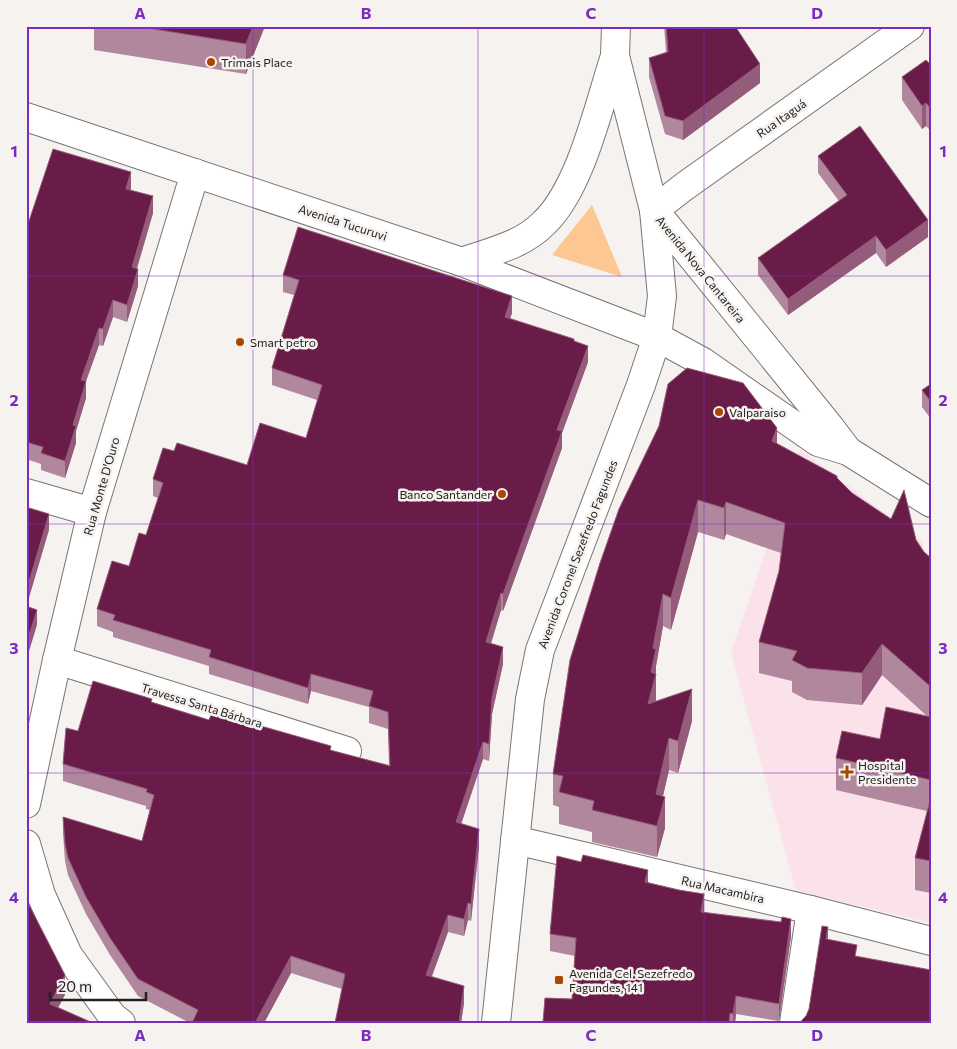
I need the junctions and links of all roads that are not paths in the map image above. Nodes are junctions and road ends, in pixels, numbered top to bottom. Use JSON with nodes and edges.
{"nodes":[{"id":1,"x":616,"y":26,"type":"edge"},
{"id":2,"x":910,"y":26,"type":"edge"},
{"id":3,"x":615,"y":56,"type":"junction"},
{"id":4,"x":26,"y":117,"type":"edge"},
{"id":5,"x":195,"y":173,"type":"junction"},
{"id":6,"x":654,"y":210,"type":"junction"},
{"id":7,"x":462,"y":262,"type":"junction"},
{"id":8,"x":657,"y":337,"type":"junction"},
{"id":9,"x":848,"y":451,"type":"junction"},
{"id":10,"x":26,"y":493,"type":"edge"},
{"id":11,"x":931,"y":503,"type":"edge"},
{"id":12,"x":92,"y":512,"type":"junction"},
{"id":13,"x":57,"y":660,"type":"junction"},
{"id":14,"x":347,"y":751,"type":"dead end"},
{"id":15,"x":26,"y":804,"type":"edge"},
{"id":16,"x":515,"y":840,"type":"junction"},
{"id":17,"x":26,"y":844,"type":"edge"},
{"id":18,"x":811,"y":910,"type":"junction"},
{"id":19,"x":931,"y":941,"type":"edge"},
{"id":20,"x":121,"y":1023,"type":"edge"},
{"id":21,"x":496,"y":1023,"type":"edge"},
{"id":22,"x":794,"y":1023,"type":"edge"}],
"edges":[{"from":1,"to":3,"type":"main road","name":"Avenida Nova Cantareira"},
{"from":2,"to":6,"type":"main road","name":"Rua Itaguá"},
{"from":3,"to":6,"type":"main road","name":"Avenida Nova Cantareira"},
{"from":3,"to":7,"type":"main road"},
{"from":4,"to":5,"type":"main road","name":"Avenida Tucuruvi"},
{"from":5,"to":7,"type":"main road","name":"Avenida Tucuruvi"},
{"from":5,"to":12,"type":"main road","name":"Rua Monte D'Ouro"},
{"from":6,"to":8,"type":"main road","name":"Avenida Coronel Sezefredo Fagundes"},
{"from":6,"to":9,"type":"main road","name":"Avenida Nova Cantareira"},
{"from":7,"to":8,"type":"main road","name":"Avenida Tucuruvi"},
{"from":8,"to":9,"type":"main road","name":"Avenida Nova Cantareira"},
{"from":8,"to":16,"type":"main road","name":"Avenida Coronel Sezefredo Fagundes"},
{"from":9,"to":11,"type":"main road","name":"Avenida Nova Cantareira"},
{"from":10,"to":12,"type":"main road"},
{"from":12,"to":13,"type":"main road","name":"Rua Monte D'Ouro"},
{"from":13,"to":14,"type":"main road","name":"Travessa Santa Bárbara"},
{"from":13,"to":15,"type":"main road","name":"Rua Monte D'Ouro"},
{"from":16,"to":18,"type":"main road","name":"Rua Macambira"},
{"from":16,"to":21,"type":"main road","name":"Avenida Coronel Sezefredo Fagundes"},
{"from":17,"to":20,"type":"main road"},
{"from":18,"to":19,"type":"main road","name":"Rua Macambira"},
{"from":18,"to":22,"type":"main road"}]}
